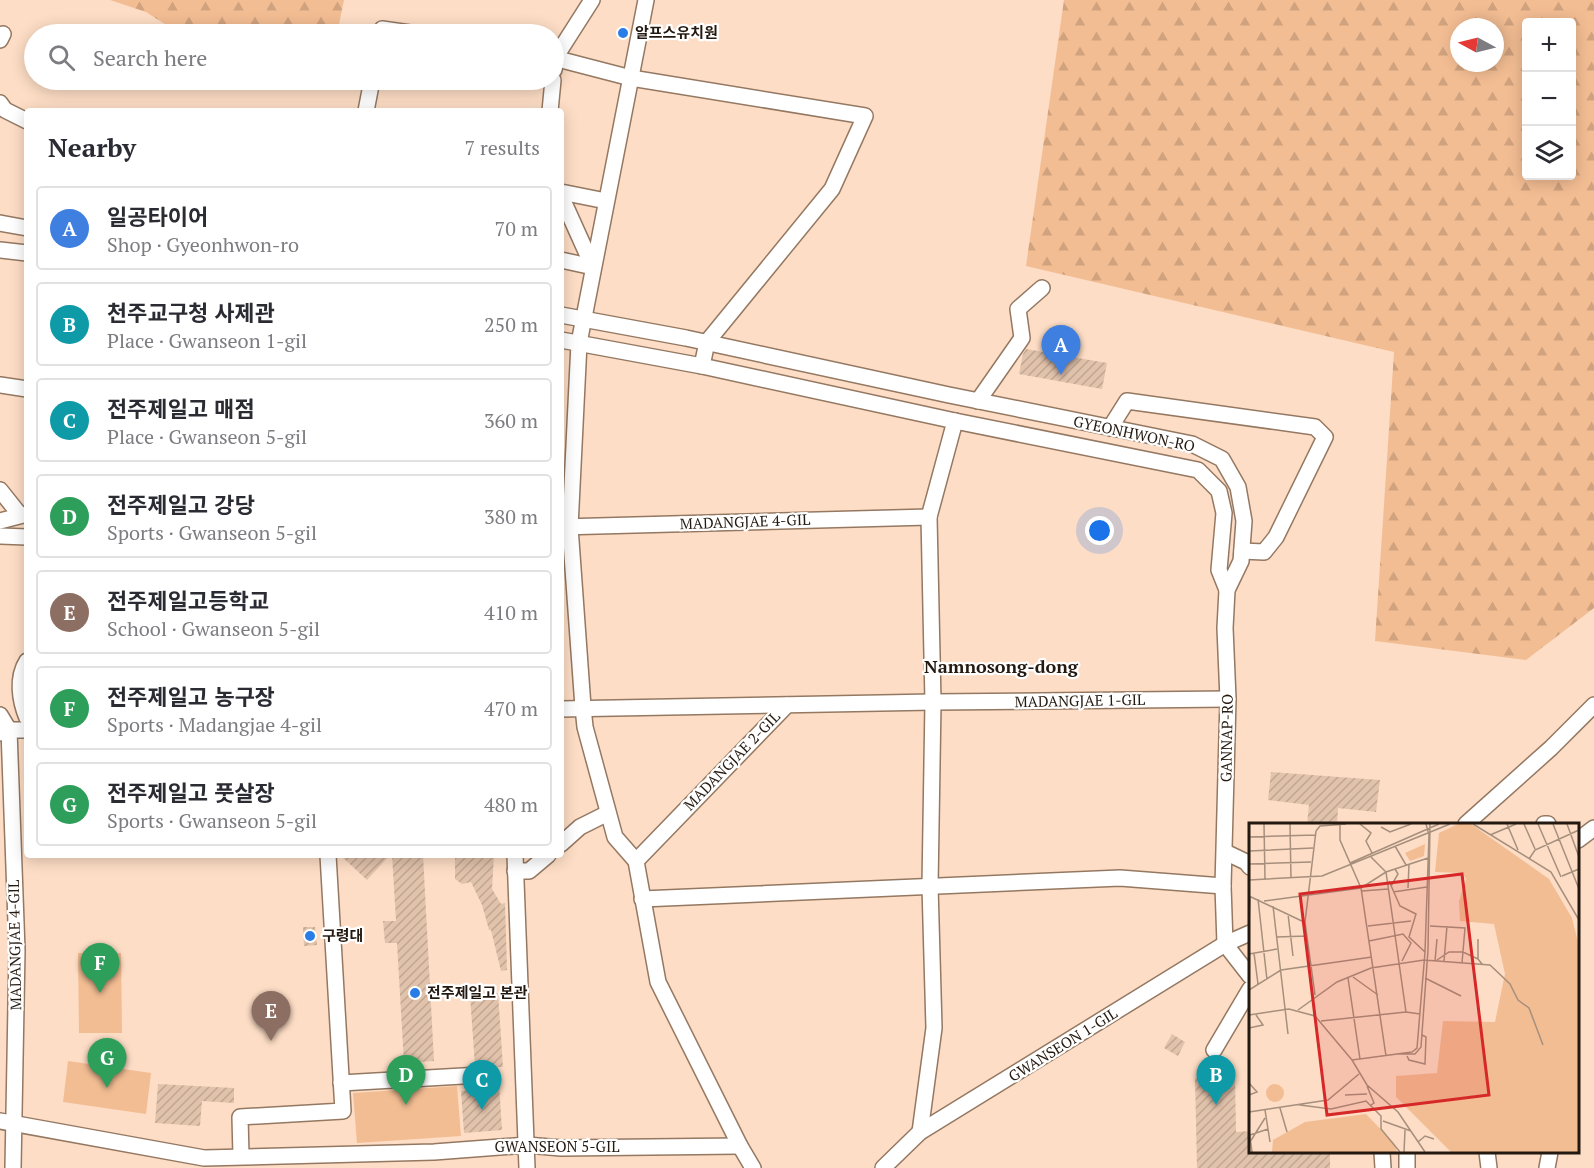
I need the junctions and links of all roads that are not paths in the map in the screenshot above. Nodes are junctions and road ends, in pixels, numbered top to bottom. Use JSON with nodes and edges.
{"nodes":[{"id":1,"x":592,"y":0,"type":"edge"},
{"id":2,"x":646,"y":0,"type":"edge"},
{"id":3,"x":564,"y":46,"type":"edge"},
{"id":4,"x":564,"y":64,"type":"edge"},
{"id":5,"x":631,"y":78,"type":"junction"},
{"id":6,"x":370,"y":90,"type":"edge"},
{"id":7,"x":552,"y":90,"type":"edge"},
{"id":8,"x":0,"y":103,"type":"edge"},
{"id":9,"x":367,"y":108,"type":"edge"},
{"id":10,"x":550,"y":108,"type":"edge"},
{"id":11,"x":24,"y":120,"type":"edge"},
{"id":12,"x":564,"y":194,"type":"edge"},
{"id":13,"x":564,"y":201,"type":"edge"},
{"id":14,"x":606,"y":201,"type":"junction"},
{"id":15,"x":0,"y":223,"type":"edge"},
{"id":16,"x":24,"y":227,"type":"edge"},
{"id":17,"x":0,"y":250,"type":"edge"},
{"id":18,"x":24,"y":254,"type":"edge"},
{"id":19,"x":564,"y":261,"type":"edge"},
{"id":20,"x":593,"y":267,"type":"junction"},
{"id":21,"x":1042,"y":288,"type":"dead end"},
{"id":22,"x":564,"y":316,"type":"edge"},
{"id":23,"x":583,"y":320,"type":"junction"},
{"id":24,"x":564,"y":341,"type":"edge"},
{"id":25,"x":707,"y":342,"type":"junction"},
{"id":26,"x":579,"y":344,"type":"junction"},
{"id":27,"x":702,"y":366,"type":"junction"},
{"id":28,"x":0,"y":385,"type":"edge"},
{"id":29,"x":24,"y":389,"type":"edge"},
{"id":30,"x":978,"y":401,"type":"junction"},
{"id":31,"x":955,"y":421,"type":"junction"},
{"id":32,"x":1110,"y":428,"type":"junction"},
{"id":33,"x":0,"y":490,"type":"edge"},
{"id":34,"x":566,"y":501,"type":"edge"},
{"id":35,"x":23,"y":514,"type":"edge"},
{"id":36,"x":929,"y":517,"type":"junction"},
{"id":37,"x":0,"y":521,"type":"edge"},
{"id":38,"x":565,"y":527,"type":"edge"},
{"id":39,"x":0,"y":536,"type":"edge"},
{"id":40,"x":24,"y":537,"type":"edge"},
{"id":41,"x":1242,"y":551,"type":"junction"},
{"id":42,"x":1227,"y":590,"type":"junction"},
{"id":43,"x":24,"y":664,"type":"edge"},
{"id":44,"x":1228,"y":699,"type":"junction"},
{"id":45,"x":933,"y":702,"type":"junction"},
{"id":46,"x":787,"y":705,"type":"junction"},
{"id":47,"x":583,"y":707,"type":"junction"},
{"id":48,"x":564,"y":709,"type":"edge"},
{"id":49,"x":24,"y":710,"type":"edge"},
{"id":50,"x":1593,"y":710,"type":"edge"},
{"id":51,"x":0,"y":715,"type":"edge"},
{"id":52,"x":24,"y":730,"type":"edge"},
{"id":53,"x":4,"y":731,"type":"edge"},
{"id":54,"x":608,"y":813,"type":"junction"},
{"id":55,"x":1468,"y":823,"type":"edge"},
{"id":56,"x":1594,"y":828,"type":"edge"},
{"id":57,"x":1579,"y":839,"type":"edge"},
{"id":58,"x":564,"y":841,"type":"edge"},
{"id":59,"x":1225,"y":852,"type":"junction"},
{"id":60,"x":328,"y":858,"type":"edge"},
{"id":61,"x":515,"y":858,"type":"edge"},
{"id":62,"x":544,"y":858,"type":"edge"},
{"id":63,"x":636,"y":861,"type":"junction"},
{"id":64,"x":1249,"y":865,"type":"edge"},
{"id":65,"x":515,"y":871,"type":"junction"},
{"id":66,"x":930,"y":886,"type":"junction"},
{"id":67,"x":1222,"y":886,"type":"junction"},
{"id":68,"x":642,"y":899,"type":"junction"},
{"id":69,"x":1249,"y":934,"type":"edge"},
{"id":70,"x":1225,"y":944,"type":"junction"},
{"id":71,"x":1249,"y":974,"type":"edge"},
{"id":72,"x":1249,"y":992,"type":"edge"},
{"id":73,"x":1214,"y":1050,"type":"dead end"},
{"id":74,"x":480,"y":1075,"type":"dead end"},
{"id":75,"x":341,"y":1083,"type":"junction"},
{"id":76,"x":7,"y":1123,"type":"edge"},
{"id":77,"x":920,"y":1132,"type":"junction"},
{"id":78,"x":527,"y":1144,"type":"junction"},
{"id":79,"x":740,"y":1146,"type":"junction"},
{"id":80,"x":1382,"y":1153,"type":"edge"},
{"id":81,"x":1487,"y":1153,"type":"edge"},
{"id":82,"x":1550,"y":1153,"type":"edge"},
{"id":83,"x":241,"y":1156,"type":"junction"},
{"id":84,"x":302,"y":1162,"type":"edge"},
{"id":85,"x":201,"y":1163,"type":"edge"},
{"id":86,"x":13,"y":1168,"type":"edge"},
{"id":87,"x":527,"y":1168,"type":"edge"},
{"id":88,"x":753,"y":1168,"type":"edge"},
{"id":89,"x":883,"y":1168,"type":"edge"},
{"id":90,"x":1383,"y":1168,"type":"edge"},
{"id":91,"x":1489,"y":1168,"type":"edge"},
{"id":92,"x":1547,"y":1168,"type":"edge"}],
"edges":[{"from":1,"to":3,"type":"street"},
{"from":2,"to":5,"type":"street"},
{"from":4,"to":5,"type":"street"},
{"from":5,"to":14,"type":"street"},
{"from":5,"to":25,"type":"street"},
{"from":6,"to":9,"type":"street"},
{"from":7,"to":10,"type":"street"},
{"from":8,"to":11,"type":"street"},
{"from":12,"to":14,"type":"street"},
{"from":13,"to":20,"type":"street"},
{"from":14,"to":20,"type":"street"},
{"from":15,"to":16,"type":"street"},
{"from":17,"to":18,"type":"street"},
{"from":19,"to":20,"type":"street"},
{"from":20,"to":23,"type":"street"},
{"from":21,"to":30,"type":"street"},
{"from":22,"to":23,"type":"street","name":"GYEONHWON-RO"},
{"from":23,"to":25,"type":"street","name":"GYEONHWON-RO"},
{"from":23,"to":26,"type":"street"},
{"from":24,"to":26,"type":"street","name":"GYEONHWON-RO"},
{"from":25,"to":27,"type":"street"},
{"from":25,"to":30,"type":"street","name":"GYEONHWON-RO"},
{"from":26,"to":27,"type":"street","name":"GYEONHWON-RO"},
{"from":26,"to":34,"type":"street"},
{"from":27,"to":31,"type":"street","name":"GYEONHWON-RO"},
{"from":28,"to":29,"type":"street"},
{"from":30,"to":32,"type":"street","name":"GYEONHWON-RO"},
{"from":31,"to":36,"type":"street"},
{"from":31,"to":42,"type":"street","name":"GYEONHWON-RO"},
{"from":32,"to":41,"type":"street","name":"GYEONHWON-RO"},
{"from":32,"to":41,"type":"street"},
{"from":33,"to":35,"type":"street"},
{"from":34,"to":38,"type":"street"},
{"from":35,"to":37,"type":"street"},
{"from":36,"to":38,"type":"street","name":"MADANGJAE 4-GIL"},
{"from":36,"to":45,"type":"street"},
{"from":38,"to":47,"type":"street"},
{"from":39,"to":40,"type":"street"},
{"from":41,"to":42,"type":"street","name":"GYEONHWON-RO"},
{"from":42,"to":44,"type":"street","name":"GANNAP-RO"},
{"from":43,"to":49,"type":"street"},
{"from":44,"to":45,"type":"street","name":"MADANGJAE 1-GIL"},
{"from":44,"to":59,"type":"street","name":"GANNAP-RO"},
{"from":45,"to":46,"type":"street","name":"MADANGJAE 1-GIL"},
{"from":45,"to":66,"type":"street"},
{"from":46,"to":47,"type":"street","name":"MADANGJAE 2-GIL"},
{"from":46,"to":63,"type":"street","name":"MADANGJAE 2-GIL"},
{"from":47,"to":48,"type":"street","name":"MADANGJAE 2-GIL"},
{"from":47,"to":54,"type":"street"},
{"from":50,"to":55,"type":"street"},
{"from":51,"to":53,"type":"street","name":"MADANGJAE 4-GIL"},
{"from":52,"to":53,"type":"street"},
{"from":53,"to":76,"type":"street","name":"MADANGJAE 4-GIL"},
{"from":54,"to":58,"type":"street"},
{"from":54,"to":63,"type":"street"},
{"from":56,"to":57,"type":"street"},
{"from":59,"to":64,"type":"street"},
{"from":59,"to":67,"type":"street","name":"GANNAP-RO"},
{"from":60,"to":75,"type":"street"},
{"from":61,"to":65,"type":"street"},
{"from":62,"to":65,"type":"street"},
{"from":63,"to":68,"type":"street"},
{"from":65,"to":78,"type":"street"},
{"from":66,"to":67,"type":"street"},
{"from":66,"to":68,"type":"street"},
{"from":66,"to":77,"type":"street"},
{"from":67,"to":70,"type":"street","name":"GANNAP-RO"},
{"from":68,"to":79,"type":"street"},
{"from":69,"to":70,"type":"street","name":"GWANSEON 1-GIL"},
{"from":70,"to":71,"type":"street"},
{"from":70,"to":77,"type":"street","name":"GWANSEON 1-GIL"},
{"from":72,"to":73,"type":"street"},
{"from":74,"to":75,"type":"street"},
{"from":75,"to":83,"type":"street"},
{"from":76,"to":85,"type":"street","name":"GWANSEON 5-GIL"},
{"from":76,"to":86,"type":"street","name":"MADANGJAE 4-GIL"},
{"from":77,"to":89,"type":"street","name":"GWANSEON 1-GIL"},
{"from":78,"to":79,"type":"street","name":"GWANSEON 5-GIL"},
{"from":78,"to":84,"type":"street","name":"GWANSEON 5-GIL"},
{"from":78,"to":87,"type":"street"},
{"from":79,"to":88,"type":"street"},
{"from":80,"to":90,"type":"street"},
{"from":81,"to":91,"type":"street"},
{"from":82,"to":92,"type":"street"},
{"from":83,"to":84,"type":"street","name":"GWANSEON 5-GIL"},
{"from":83,"to":85,"type":"street","name":"GWANSEON 5-GIL"}]}
